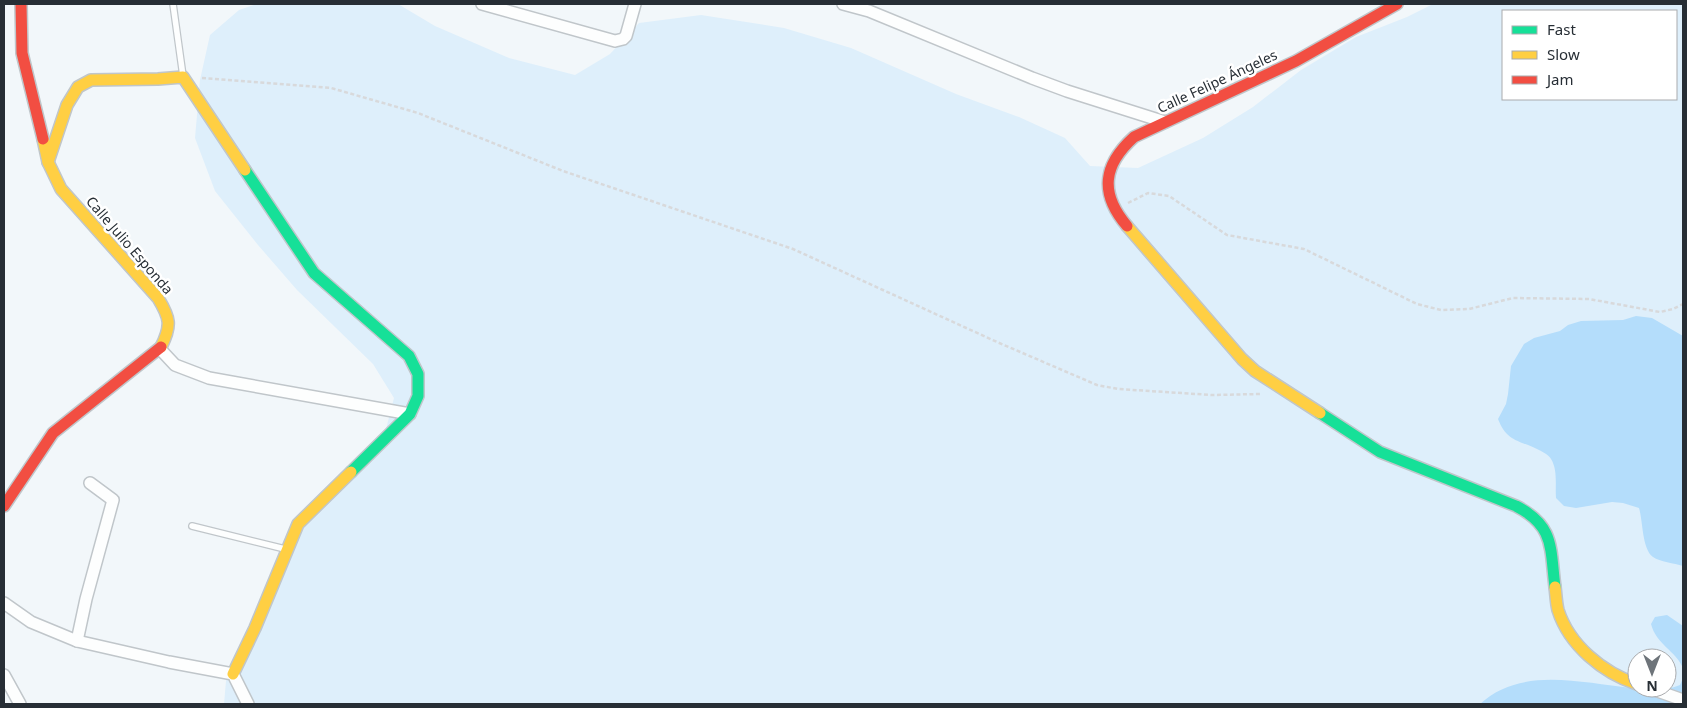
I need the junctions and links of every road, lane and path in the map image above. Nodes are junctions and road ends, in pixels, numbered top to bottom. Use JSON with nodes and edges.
{"nodes":[{"id":1,"x":21,"y":4,"type":"edge"},
{"id":2,"x":173,"y":4,"type":"edge"},
{"id":3,"x":482,"y":4,"type":"edge"},
{"id":4,"x":635,"y":4,"type":"edge"},
{"id":5,"x":844,"y":4,"type":"edge"},
{"id":6,"x":1397,"y":4,"type":"edge"},
{"id":7,"x":183,"y":77,"type":"junction"},
{"id":8,"x":1165,"y":122,"type":"junction"},
{"id":9,"x":48,"y":162,"type":"junction"},
{"id":10,"x":1115,"y":210,"type":"junction"},
{"id":11,"x":1683,"y":304,"type":"edge"},
{"id":12,"x":160,"y":349,"type":"junction"},
{"id":13,"x":1266,"y":394,"type":"dead end"},
{"id":14,"x":410,"y":414,"type":"junction"},
{"id":15,"x":90,"y":484,"type":"dead end"},
{"id":16,"x":4,"y":506,"type":"edge"},
{"id":17,"x":192,"y":526,"type":"dead end"},
{"id":18,"x":287,"y":550,"type":"junction"},
{"id":19,"x":4,"y":603,"type":"edge"},
{"id":20,"x":76,"y":641,"type":"junction"},
{"id":21,"x":233,"y":674,"type":"junction"},
{"id":22,"x":4,"y":675,"type":"edge"},
{"id":23,"x":1627,"y":680,"type":"edge"},
{"id":24,"x":20,"y":704,"type":"edge"},
{"id":25,"x":248,"y":704,"type":"edge"}],
"edges":[{"from":1,"to":9,"type":"street","name":"Calle Julio Esponda"},
{"from":2,"to":7,"type":"lane"},
{"from":3,"to":4,"type":"street"},
{"from":5,"to":8,"type":"street"},
{"from":6,"to":8,"type":"street","name":"Calle Felipe Ángeles"},
{"from":7,"to":9,"type":"street"},
{"from":7,"to":13,"type":"path"},
{"from":7,"to":14,"type":"street"},
{"from":8,"to":10,"type":"street","name":"Calle Felipe Ángeles"},
{"from":9,"to":12,"type":"street","name":"Calle Julio Esponda"},
{"from":10,"to":11,"type":"path"},
{"from":10,"to":23,"type":"street","name":"Calle Felipe Ángeles"},
{"from":12,"to":14,"type":"street"},
{"from":12,"to":16,"type":"street"},
{"from":14,"to":18,"type":"street"},
{"from":15,"to":20,"type":"street"},
{"from":17,"to":18,"type":"lane"},
{"from":18,"to":21,"type":"street"},
{"from":19,"to":20,"type":"street"},
{"from":20,"to":21,"type":"street"},
{"from":21,"to":25,"type":"street"},
{"from":22,"to":24,"type":"street"}]}
